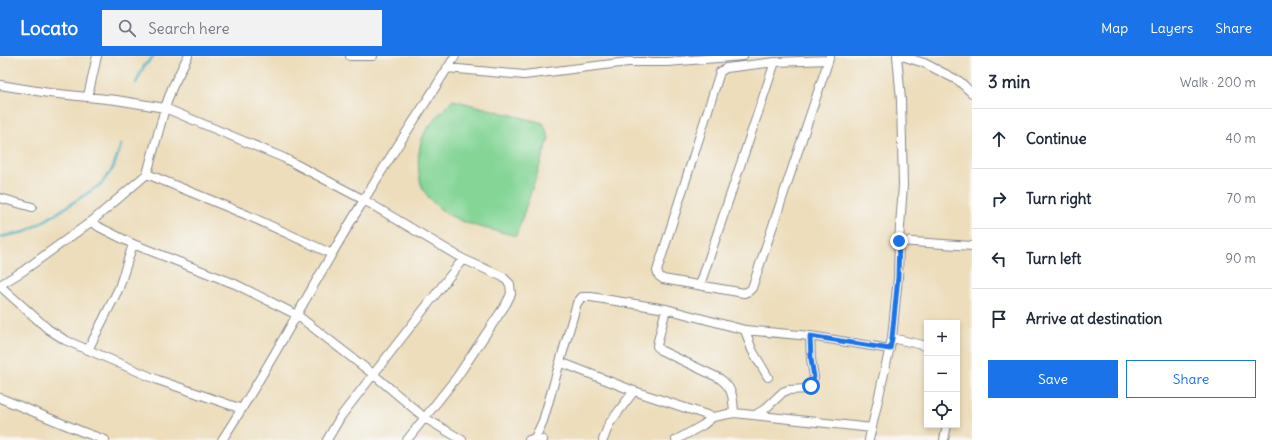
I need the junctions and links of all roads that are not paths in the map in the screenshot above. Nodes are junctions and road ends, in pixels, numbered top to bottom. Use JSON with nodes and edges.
{"nodes":[{"id":1,"x":97,"y":56,"type":"edge"},
{"id":2,"x":188,"y":56,"type":"edge"},
{"id":3,"x":350,"y":56,"type":"edge"},
{"id":4,"x":373,"y":56,"type":"edge"},
{"id":5,"x":455,"y":56,"type":"edge"},
{"id":6,"x":743,"y":56,"type":"edge"},
{"id":7,"x":897,"y":56,"type":"edge"},
{"id":8,"x":902,"y":56,"type":"edge"},
{"id":9,"x":829,"y":58,"type":"edge"},
{"id":10,"x":775,"y":62,"type":"junction"},
{"id":11,"x":447,"y":68,"type":"junction"},
{"id":12,"x":0,"y":85,"type":"edge"},
{"id":13,"x":972,"y":93,"type":"edge"},
{"id":14,"x":88,"y":96,"type":"junction"},
{"id":15,"x":165,"y":108,"type":"junction"},
{"id":16,"x":147,"y":174,"type":"junction"},
{"id":17,"x":0,"y":198,"type":"edge"},
{"id":18,"x":364,"y":200,"type":"junction"},
{"id":19,"x":32,"y":207,"type":"dead end"},
{"id":20,"x":92,"y":221,"type":"junction"},
{"id":21,"x":899,"y":241,"type":"junction"},
{"id":22,"x":133,"y":244,"type":"junction"},
{"id":23,"x":972,"y":246,"type":"edge"},
{"id":24,"x":332,"y":254,"type":"junction"},
{"id":25,"x":463,"y":259,"type":"junction"},
{"id":26,"x":700,"y":285,"type":"junction"},
{"id":27,"x":0,"y":286,"type":"edge"},
{"id":28,"x":666,"y":309,"type":"junction"},
{"id":29,"x":297,"y":315,"type":"junction"},
{"id":30,"x":745,"y":330,"type":"junction"},
{"id":31,"x":810,"y":336,"type":"junction"},
{"id":32,"x":892,"y":338,"type":"junction"},
{"id":33,"x":924,"y":345,"type":"edge"},
{"id":34,"x":890,"y":349,"type":"junction"},
{"id":35,"x":88,"y":350,"type":"junction"},
{"id":36,"x":560,"y":362,"type":"junction"},
{"id":37,"x":373,"y":374,"type":"junction"},
{"id":38,"x":768,"y":377,"type":"dead end"},
{"id":39,"x":634,"y":391,"type":"junction"},
{"id":40,"x":0,"y":398,"type":"edge"},
{"id":41,"x":242,"y":409,"type":"junction"},
{"id":42,"x":734,"y":413,"type":"junction"},
{"id":43,"x":755,"y":415,"type":"junction"},
{"id":44,"x":713,"y":417,"type":"junction"},
{"id":45,"x":425,"y":418,"type":"junction"},
{"id":46,"x":872,"y":428,"type":"junction"},
{"id":47,"x":946,"y":428,"type":"edge"},
{"id":48,"x":536,"y":439,"type":"edge"},
{"id":49,"x":105,"y":440,"type":"edge"},
{"id":50,"x":222,"y":440,"type":"edge"},
{"id":51,"x":327,"y":440,"type":"edge"},
{"id":52,"x":407,"y":440,"type":"edge"},
{"id":53,"x":462,"y":440,"type":"edge"},
{"id":54,"x":603,"y":440,"type":"edge"},
{"id":55,"x":676,"y":440,"type":"edge"},
{"id":56,"x":869,"y":440,"type":"edge"},
{"id":57,"x":944,"y":440,"type":"edge"}],
"edges":[{"from":1,"to":14,"type":"street"},
{"from":2,"to":15,"type":"street"},
{"from":3,"to":4,"type":"street"},
{"from":5,"to":11,"type":"street"},
{"from":6,"to":11,"type":"street"},
{"from":7,"to":21,"type":"street"},
{"from":8,"to":13,"type":"street"},
{"from":9,"to":10,"type":"street"},
{"from":9,"to":26,"type":"street"},
{"from":10,"to":26,"type":"street"},
{"from":10,"to":26,"type":"street"},
{"from":11,"to":18,"type":"street"},
{"from":12,"to":14,"type":"street"},
{"from":14,"to":15,"type":"street"},
{"from":15,"to":16,"type":"street"},
{"from":15,"to":18,"type":"street"},
{"from":16,"to":20,"type":"street"},
{"from":16,"to":24,"type":"street"},
{"from":17,"to":19,"type":"street"},
{"from":18,"to":24,"type":"street"},
{"from":18,"to":25,"type":"street"},
{"from":20,"to":22,"type":"street"},
{"from":20,"to":27,"type":"street"},
{"from":21,"to":23,"type":"street"},
{"from":21,"to":32,"type":"street"},
{"from":22,"to":29,"type":"street"},
{"from":22,"to":35,"type":"street"},
{"from":24,"to":29,"type":"street"},
{"from":25,"to":37,"type":"street"},
{"from":25,"to":45,"type":"street"},
{"from":27,"to":35,"type":"street"},
{"from":28,"to":30,"type":"street"},
{"from":28,"to":36,"type":"street"},
{"from":28,"to":42,"type":"street"},
{"from":29,"to":37,"type":"street"},
{"from":29,"to":41,"type":"street"},
{"from":30,"to":31,"type":"street"},
{"from":30,"to":38,"type":"street"},
{"from":31,"to":34,"type":"street"},
{"from":31,"to":43,"type":"street"},
{"from":32,"to":33,"type":"street"},
{"from":32,"to":34,"type":"street"},
{"from":34,"to":46,"type":"street"},
{"from":35,"to":41,"type":"street"},
{"from":36,"to":39,"type":"street"},
{"from":36,"to":48,"type":"street"},
{"from":37,"to":45,"type":"street"},
{"from":37,"to":51,"type":"street"},
{"from":39,"to":44,"type":"street"},
{"from":39,"to":54,"type":"street"},
{"from":40,"to":49,"type":"street"},
{"from":41,"to":50,"type":"street"},
{"from":42,"to":43,"type":"street"},
{"from":42,"to":44,"type":"street"},
{"from":43,"to":46,"type":"street"},
{"from":44,"to":55,"type":"street"},
{"from":45,"to":52,"type":"street"},
{"from":45,"to":53,"type":"street"},
{"from":46,"to":56,"type":"street"},
{"from":47,"to":57,"type":"street"}]}
